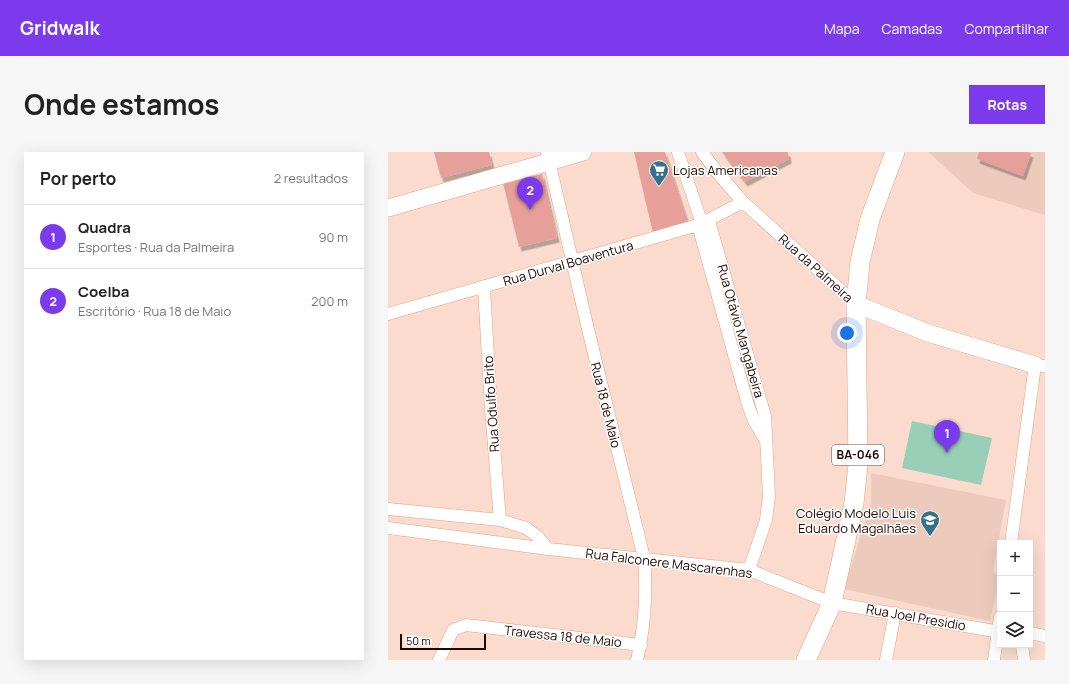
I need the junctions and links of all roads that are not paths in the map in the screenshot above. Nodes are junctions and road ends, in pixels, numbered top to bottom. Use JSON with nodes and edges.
{"nodes":[{"id":1,"x":582,"y":152,"type":"edge"},
{"id":2,"x":678,"y":152,"type":"edge"},
{"id":3,"x":702,"y":152,"type":"edge"},
{"id":4,"x":896,"y":152,"type":"edge"},
{"id":5,"x":547,"y":155,"type":"edge"},
{"id":6,"x":388,"y":196,"type":"edge"},
{"id":7,"x":743,"y":202,"type":"junction"},
{"id":8,"x":388,"y":208,"type":"edge"},
{"id":9,"x":703,"y":223,"type":"junction"},
{"id":10,"x":572,"y":261,"type":"junction"},
{"id":11,"x":484,"y":288,"type":"junction"},
{"id":12,"x":856,"y":304,"type":"junction"},
{"id":13,"x":735,"y":310,"type":"junction"},
{"id":14,"x":388,"y":314,"type":"edge"},
{"id":15,"x":722,"y":314,"type":"junction"},
{"id":16,"x":1040,"y":366,"type":"edge"},
{"id":17,"x":767,"y":443,"type":"junction"},
{"id":18,"x":388,"y":509,"type":"edge"},
{"id":19,"x":500,"y":520,"type":"junction"},
{"id":20,"x":388,"y":528,"type":"edge"},
{"id":21,"x":1011,"y":540,"type":"edge"},
{"id":22,"x":548,"y":549,"type":"junction"},
{"id":23,"x":644,"y":558,"type":"junction"},
{"id":24,"x":749,"y":570,"type":"junction"},
{"id":25,"x":832,"y":603,"type":"junction"},
{"id":26,"x":895,"y":613,"type":"junction"},
{"id":27,"x":997,"y":632,"type":"edge"},
{"id":28,"x":1033,"y":634,"type":"edge"},
{"id":29,"x":1045,"y":636,"type":"edge"},
{"id":30,"x":997,"y":643,"type":"edge"},
{"id":31,"x":641,"y":645,"type":"junction"},
{"id":32,"x":1022,"y":648,"type":"edge"},
{"id":33,"x":439,"y":660,"type":"edge"},
{"id":34,"x":637,"y":660,"type":"edge"},
{"id":35,"x":806,"y":660,"type":"edge"},
{"id":36,"x":886,"y":660,"type":"edge"},
{"id":37,"x":994,"y":660,"type":"edge"},
{"id":38,"x":1024,"y":660,"type":"edge"}],
"edges":[{"from":1,"to":5,"type":"street"},
{"from":2,"to":9,"type":"street","name":"Rua Otávio Mangabeira"},
{"from":3,"to":7,"type":"street","name":"Rua da Palmeira"},
{"from":4,"to":12,"type":"main road","number":"BA-046"},
{"from":5,"to":6,"type":"street"},
{"from":5,"to":8,"type":"street"},
{"from":5,"to":10,"type":"street","name":"Rua 18 de Maio"},
{"from":7,"to":9,"type":"street","name":"Rua Durval Boaventura"},
{"from":7,"to":12,"type":"street","name":"Rua da Palmeira"},
{"from":9,"to":10,"type":"street","name":"Rua Durval Boaventura"},
{"from":9,"to":13,"type":"street","name":"Rua Otávio Mangabeira"},
{"from":9,"to":15,"type":"street","name":"Rua Otávio Mangabeira"},
{"from":10,"to":11,"type":"street","name":"Rua Durval Boaventura"},
{"from":10,"to":23,"type":"street","name":"Rua 18 de Maio"},
{"from":11,"to":14,"type":"street","name":"Rua Durval Boaventura"},
{"from":11,"to":19,"type":"street","name":"Rua Odulfo Brito"},
{"from":12,"to":16,"type":"street"},
{"from":12,"to":25,"type":"main road","name":"Rua da Palmeira","number":"BA-046"},
{"from":13,"to":15,"type":"street"},
{"from":13,"to":17,"type":"street","name":"Rua Otávio Mangabeira"},
{"from":15,"to":17,"type":"street","name":"Rua Otávio Mangabeira"},
{"from":16,"to":21,"type":"street"},
{"from":17,"to":24,"type":"street","name":"Rua Otávio Mangabeira"},
{"from":18,"to":19,"type":"street"},
{"from":19,"to":22,"type":"street"},
{"from":20,"to":22,"type":"street","name":"Rua Falconere Mascarenhas"},
{"from":22,"to":23,"type":"street","name":"Rua Falconere Mascarenhas"},
{"from":23,"to":24,"type":"street","name":"Rua Falconere Mascarenhas"},
{"from":23,"to":31,"type":"street","name":"Rua 18 de Maio"},
{"from":24,"to":25,"type":"street","name":"Rua Falconere Mascarenhas"},
{"from":25,"to":26,"type":"street","name":"Rua Joel Presidio"},
{"from":25,"to":35,"type":"main road","number":"BA-046"},
{"from":26,"to":27,"type":"street","name":"Rua Joel Presidio"},
{"from":26,"to":36,"type":"street"},
{"from":28,"to":29,"type":"street"},
{"from":30,"to":37,"type":"street"},
{"from":31,"to":33,"type":"street","name":"Travessa 18 de Maio"},
{"from":31,"to":34,"type":"street","name":"Rua 18 de Maio"},
{"from":32,"to":38,"type":"street"}]}
